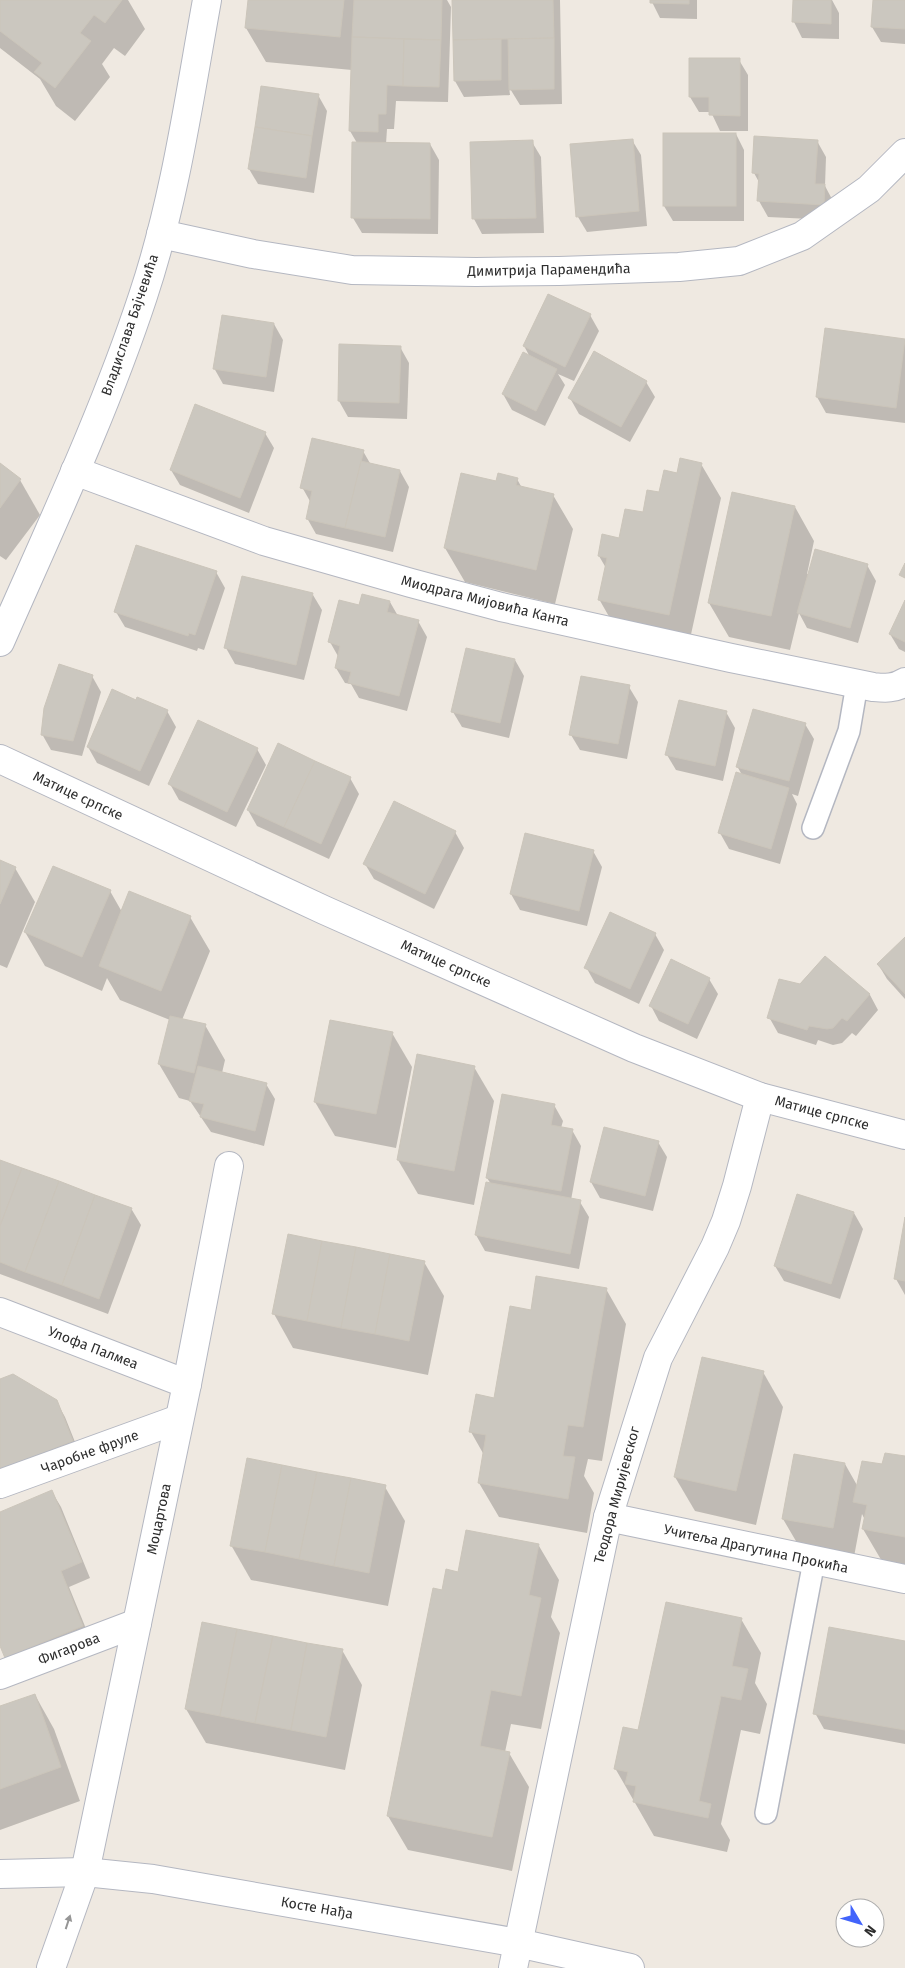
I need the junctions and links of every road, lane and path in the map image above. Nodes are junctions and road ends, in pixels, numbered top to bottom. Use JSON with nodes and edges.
{"nodes":[{"id":1,"x":207,"y":0,"type":"edge"},
{"id":2,"x":905,"y":153,"type":"edge"},
{"id":3,"x":161,"y":234,"type":"junction"},
{"id":4,"x":75,"y":471,"type":"junction"},
{"id":5,"x":1,"y":637,"type":"edge"},
{"id":6,"x":905,"y":682,"type":"edge"},
{"id":7,"x":857,"y":684,"type":"junction"},
{"id":8,"x":0,"y":759,"type":"edge"},
{"id":9,"x":813,"y":828,"type":"dead end"},
{"id":10,"x":760,"y":1097,"type":"junction"},
{"id":11,"x":905,"y":1135,"type":"edge"},
{"id":12,"x":229,"y":1166,"type":"dead end"},
{"id":13,"x":0,"y":1312,"type":"edge"},
{"id":14,"x":186,"y":1384,"type":"junction"},
{"id":15,"x":179,"y":1419,"type":"junction"},
{"id":16,"x":0,"y":1484,"type":"edge"},
{"id":17,"x":608,"y":1517,"type":"junction"},
{"id":18,"x":814,"y":1561,"type":"junction"},
{"id":19,"x":905,"y":1579,"type":"edge"},
{"id":20,"x":137,"y":1623,"type":"junction"},
{"id":21,"x":0,"y":1675,"type":"edge"},
{"id":22,"x":766,"y":1813,"type":"dead end"},
{"id":23,"x":85,"y":1872,"type":"junction"},
{"id":24,"x":0,"y":1874,"type":"edge"},
{"id":25,"x":516,"y":1956,"type":"edge"},
{"id":26,"x":52,"y":1968,"type":"edge"},
{"id":27,"x":630,"y":1968,"type":"edge"}],
"edges":[{"from":1,"to":3,"type":"street","name":"Владислава Бајчевића"},
{"from":2,"to":3,"type":"street","name":"Димитрија Парамендића"},
{"from":3,"to":4,"type":"street","name":"Владислава Бајчевића"},
{"from":4,"to":5,"type":"street","name":"Владислава Бајчевића"},
{"from":4,"to":7,"type":"street","name":"Миодрага Мијовића Канта"},
{"from":6,"to":7,"type":"street","name":"Миодрага Мијовића Канта"},
{"from":7,"to":9,"type":"lane"},
{"from":8,"to":10,"type":"street","name":"Матице српске"},
{"from":10,"to":11,"type":"street","name":"Матице српске"},
{"from":10,"to":17,"type":"street","name":"Теодора Миријевског"},
{"from":12,"to":14,"type":"street","name":"Моцартова"},
{"from":13,"to":14,"type":"street","name":"Улофа Палмеа"},
{"from":14,"to":15,"type":"street","name":"Моцартова"},
{"from":15,"to":16,"type":"street","name":"Чаробне фруле"},
{"from":15,"to":20,"type":"street","name":"Моцартова"},
{"from":17,"to":18,"type":"street","name":"Учитеља Драгутина Прокића"},
{"from":17,"to":25,"type":"street","name":"Теодора Миријевског"},
{"from":18,"to":19,"type":"street","name":"Учитеља Драгутина Прокића"},
{"from":18,"to":22,"type":"lane"},
{"from":20,"to":21,"type":"street","name":"Фигарова"},
{"from":20,"to":23,"type":"street","name":"Моцартова"},
{"from":23,"to":24,"type":"street","name":"Косте Нађа"},
{"from":23,"to":25,"type":"street","name":"Косте Нађа"},
{"from":26,"to":23,"type":"street","name":"Моцартова","one_way":true},
{"from":25,"to":27,"type":"street","name":"Косте Нађа"}]}
